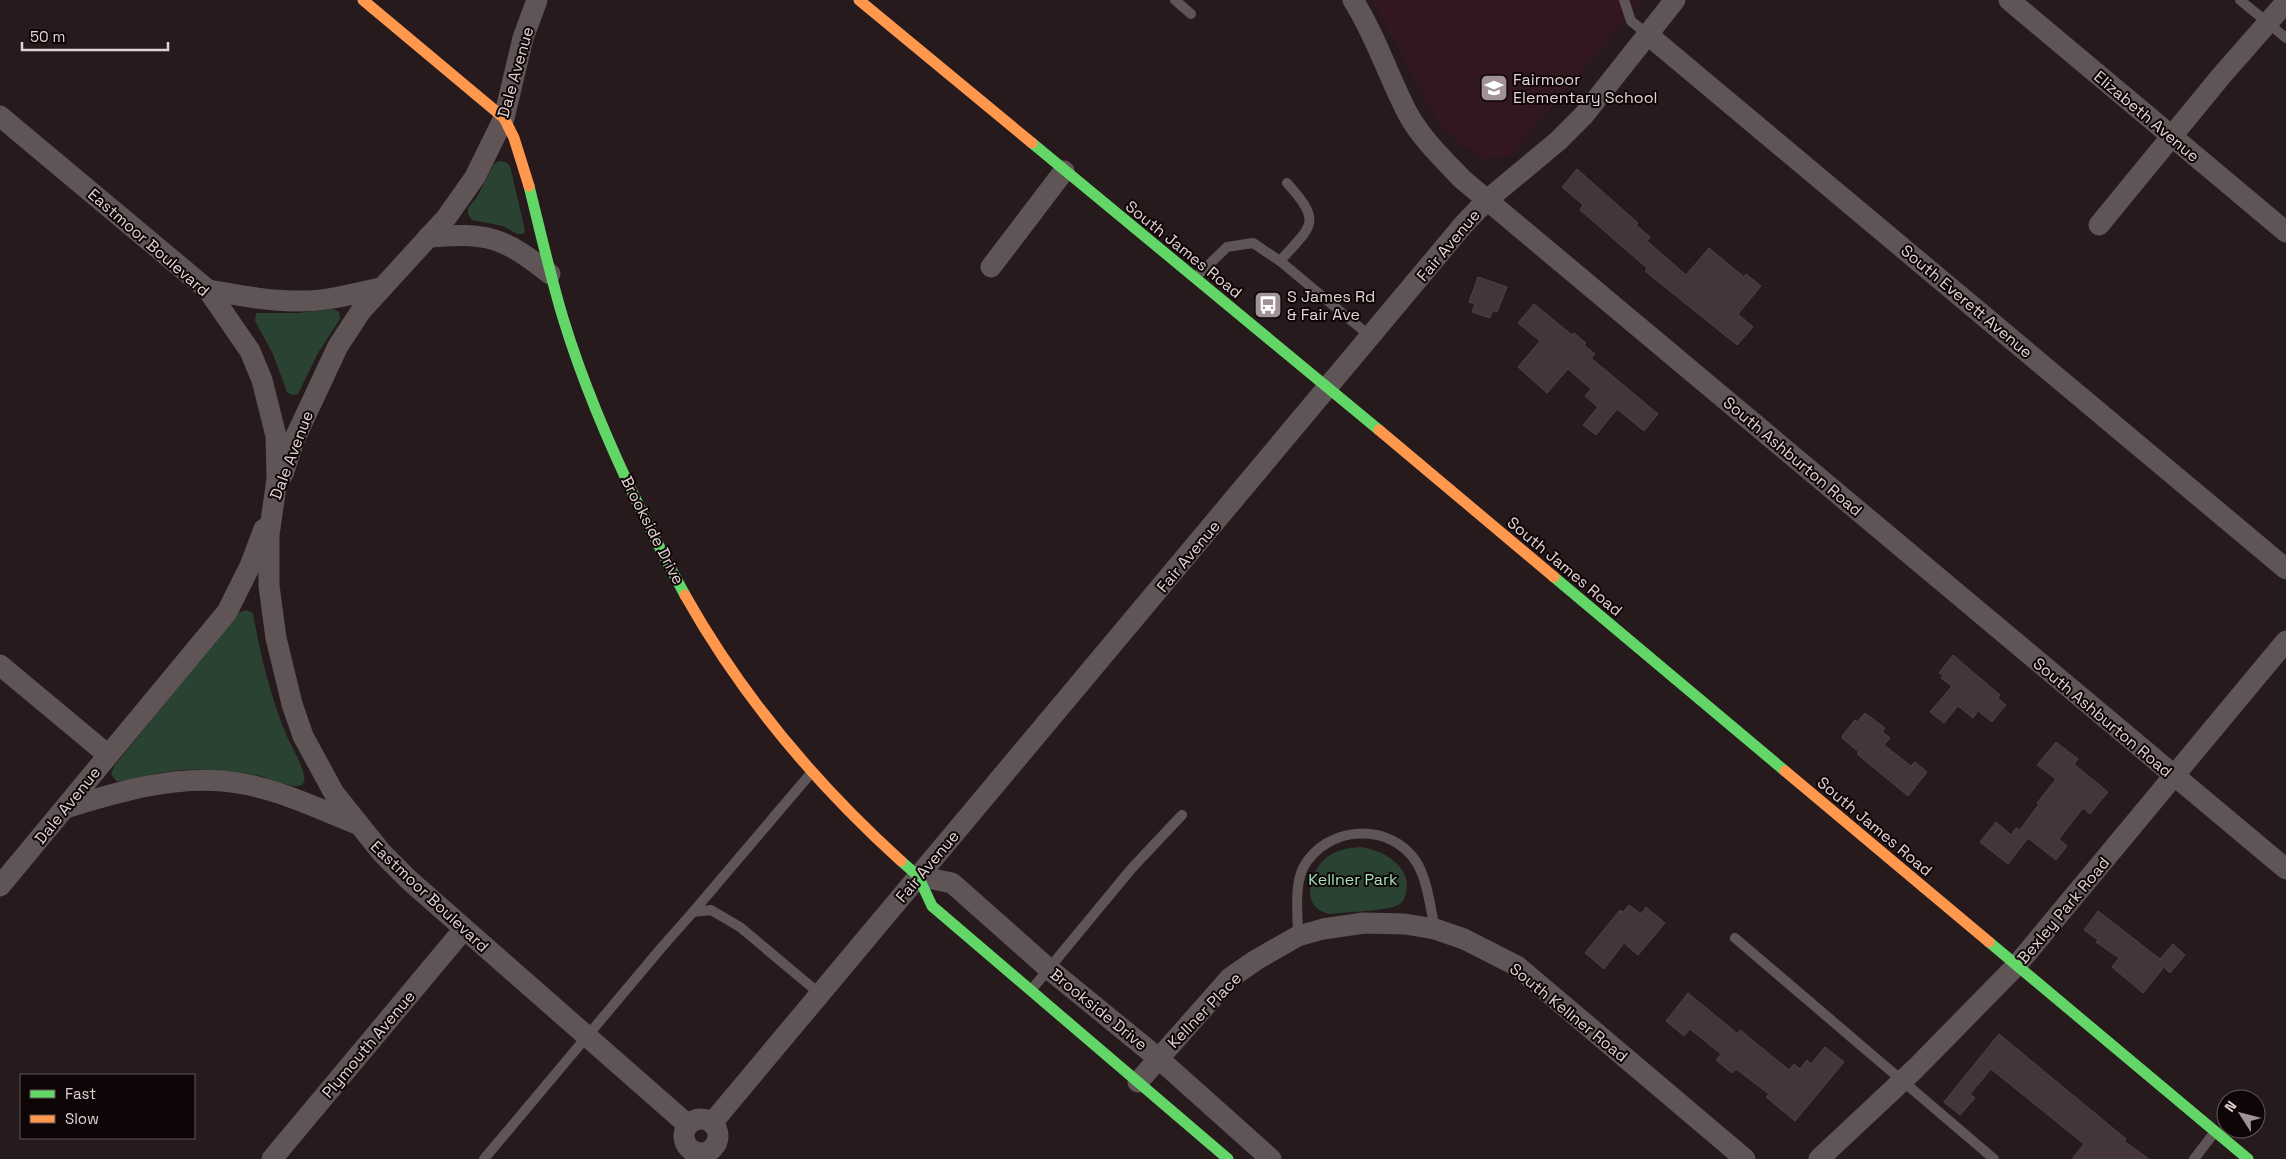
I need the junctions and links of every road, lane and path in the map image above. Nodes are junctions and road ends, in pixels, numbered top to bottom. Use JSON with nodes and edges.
{"nodes":[{"id":1,"x":363,"y":0,"type":"edge"},
{"id":2,"x":536,"y":0,"type":"edge"},
{"id":3,"x":859,"y":0,"type":"edge"},
{"id":4,"x":1174,"y":0,"type":"edge"},
{"id":5,"x":1353,"y":0,"type":"edge"},
{"id":6,"x":1624,"y":0,"type":"edge"},
{"id":7,"x":1675,"y":0,"type":"edge"},
{"id":8,"x":2009,"y":0,"type":"edge"},
{"id":9,"x":2240,"y":0,"type":"edge"},
{"id":10,"x":2286,"y":2,"type":"edge"},
{"id":11,"x":1191,"y":14,"type":"dead end"},
{"id":12,"x":2268,"y":23,"type":"junction"},
{"id":13,"x":1647,"y":34,"type":"junction"},
{"id":14,"x":2286,"y":38,"type":"edge"},
{"id":15,"x":0,"y":116,"type":"edge"},
{"id":16,"x":504,"y":118,"type":"junction"},
{"id":17,"x":2171,"y":136,"type":"junction"},
{"id":18,"x":1064,"y":171,"type":"junction"},
{"id":19,"x":1287,"y":183,"type":"dead end"},
{"id":20,"x":1487,"y":200,"type":"junction"},
{"id":21,"x":2099,"y":225,"type":"dead end"},
{"id":22,"x":2286,"y":232,"type":"edge"},
{"id":23,"x":428,"y":237,"type":"junction"},
{"id":24,"x":1280,"y":261,"type":"junction"},
{"id":25,"x":991,"y":267,"type":"dead end"},
{"id":26,"x":550,"y":274,"type":"junction"},
{"id":27,"x":1194,"y":279,"type":"junction"},
{"id":28,"x":380,"y":288,"type":"junction"},
{"id":29,"x":208,"y":290,"type":"junction"},
{"id":30,"x":1372,"y":338,"type":"junction"},
{"id":31,"x":1328,"y":388,"type":"junction"},
{"id":32,"x":274,"y":499,"type":"junction"},
{"id":33,"x":2286,"y":569,"type":"edge"},
{"id":34,"x":2286,"y":641,"type":"edge"},
{"id":35,"x":0,"y":665,"type":"edge"},
{"id":36,"x":108,"y":754,"type":"junction"},
{"id":37,"x":812,"y":771,"type":"junction"},
{"id":38,"x":2174,"y":776,"type":"junction"},
{"id":39,"x":65,"y":808,"type":"junction"},
{"id":40,"x":1182,"y":815,"type":"dead end"},
{"id":41,"x":357,"y":824,"type":"junction"},
{"id":42,"x":2286,"y":869,"type":"edge"},
{"id":43,"x":918,"y":876,"type":"junction"},
{"id":44,"x":0,"y":886,"type":"edge"},
{"id":45,"x":693,"y":912,"type":"junction"},
{"id":46,"x":1364,"y":923,"type":"joint"},
{"id":47,"x":464,"y":929,"type":"junction"},
{"id":48,"x":1435,"y":929,"type":"junction"},
{"id":49,"x":1298,"y":936,"type":"junction"},
{"id":50,"x":1735,"y":938,"type":"dead end"},
{"id":51,"x":2016,"y":966,"type":"junction"},
{"id":52,"x":1049,"y":969,"type":"junction"},
{"id":53,"x":1030,"y":992,"type":"junction"},
{"id":54,"x":820,"y":994,"type":"junction"},
{"id":55,"x":588,"y":1037,"type":"junction"},
{"id":56,"x":1158,"y":1058,"type":"junction"},
{"id":57,"x":1901,"y":1081,"type":"junction"},
{"id":58,"x":1138,"y":1082,"type":"junction"},
{"id":59,"x":712,"y":1123,"type":"junction"},
{"id":60,"x":688,"y":1125,"type":"junction"},
{"id":61,"x":2215,"y":1132,"type":"junction"},
{"id":62,"x":721,"y":1153,"type":"edge"},
{"id":63,"x":686,"y":1154,"type":"edge"},
{"id":64,"x":1266,"y":1158,"type":"edge"},
{"id":65,"x":272,"y":1159,"type":"edge"},
{"id":66,"x":484,"y":1159,"type":"edge"},
{"id":67,"x":1228,"y":1159,"type":"edge"},
{"id":68,"x":1745,"y":1159,"type":"edge"},
{"id":69,"x":1819,"y":1159,"type":"edge"},
{"id":70,"x":1994,"y":1159,"type":"edge"},
{"id":71,"x":2194,"y":1159,"type":"edge"},
{"id":72,"x":2248,"y":1159,"type":"edge"}],
"edges":[{"from":1,"to":16,"type":"main road"},
{"from":2,"to":16,"type":"street","name":"Dale Avenue"},
{"from":3,"to":18,"type":"main road","name":"South James Road"},
{"from":4,"to":11,"type":"lane"},
{"from":5,"to":20,"type":"street","name":"South Ashburton Road"},
{"from":6,"to":13,"type":"lane"},
{"from":7,"to":13,"type":"street","name":"Fair Avenue"},
{"from":8,"to":17,"type":"street","name":"Elizabeth Avenue"},
{"from":9,"to":12,"type":"lane"},
{"from":10,"to":12,"type":"street"},
{"from":12,"to":14,"type":"lane"},
{"from":12,"to":17,"type":"street"},
{"from":13,"to":20,"type":"street","name":"Fair Avenue"},
{"from":13,"to":33,"type":"street","name":"South Everett Avenue"},
{"from":15,"to":29,"type":"street","name":"Eastmoor Boulevard"},
{"from":16,"to":23,"type":"street","name":"Dale Avenue"},
{"from":16,"to":26,"type":"main road","name":"Brookside Drive"},
{"from":17,"to":21,"type":"street"},
{"from":17,"to":22,"type":"street","name":"Elizabeth Avenue"},
{"from":18,"to":25,"type":"street"},
{"from":18,"to":27,"type":"main road","name":"South James Road"},
{"from":19,"to":24,"type":"lane"},
{"from":20,"to":30,"type":"street","name":"Fair Avenue"},
{"from":20,"to":38,"type":"street","name":"South Ashburton Road"},
{"from":23,"to":26,"type":"street"},
{"from":23,"to":28,"type":"street","name":"Dale Avenue"},
{"from":24,"to":27,"type":"lane"},
{"from":24,"to":30,"type":"lane"},
{"from":26,"to":37,"type":"main road","name":"Brookside Drive"},
{"from":27,"to":31,"type":"main road","name":"South James Road"},
{"from":28,"to":29,"type":"street"},
{"from":28,"to":32,"type":"street","name":"Dale Avenue"},
{"from":29,"to":32,"type":"street","name":"Eastmoor Boulevard"},
{"from":30,"to":31,"type":"street","name":"Fair Avenue"},
{"from":31,"to":43,"type":"street","name":"Fair Avenue"},
{"from":31,"to":51,"type":"main road","name":"South James Road"},
{"from":32,"to":36,"type":"street","name":"Dale Avenue"},
{"from":32,"to":41,"type":"street","name":"Eastmoor Boulevard"},
{"from":34,"to":38,"type":"street","name":"Bexley Park Road"},
{"from":35,"to":36,"type":"street"},
{"from":36,"to":39,"type":"street","name":"Dale Avenue"},
{"from":37,"to":43,"type":"main road","name":"Brookside Drive"},
{"from":37,"to":45,"type":"lane"},
{"from":38,"to":42,"type":"street","name":"South Ashburton Road"},
{"from":38,"to":51,"type":"street","name":"Bexley Park Road"},
{"from":39,"to":41,"type":"street"},
{"from":39,"to":44,"type":"street","name":"Dale Avenue"},
{"from":40,"to":52,"type":"lane"},
{"from":41,"to":47,"type":"street","name":"Eastmoor Boulevard"},
{"from":43,"to":52,"type":"street","name":"Brookside Drive"},
{"from":43,"to":53,"type":"main road","name":"Brookside Drive"},
{"from":43,"to":54,"type":"street","name":"Fair Avenue"},
{"from":45,"to":54,"type":"lane"},
{"from":45,"to":55,"type":"lane"},
{"from":46,"to":48,"type":"street","name":"South Kellner Road"},
{"from":46,"to":49,"type":"street","name":"Kellner Place"},
{"from":47,"to":55,"type":"street","name":"Eastmoor Boulevard"},
{"from":47,"to":65,"type":"street","name":"Plymouth Avenue"},
{"from":48,"to":49,"type":"lane"},
{"from":48,"to":68,"type":"street","name":"South Kellner Road"},
{"from":49,"to":56,"type":"street","name":"Kellner Place"},
{"from":50,"to":57,"type":"lane"},
{"from":51,"to":57,"type":"street","name":"Bexley Park Road"},
{"from":51,"to":61,"type":"main road","name":"South James Road"},
{"from":52,"to":53,"type":"lane"},
{"from":52,"to":56,"type":"street","name":"Brookside Drive"},
{"from":53,"to":58,"type":"main road","name":"Brookside Drive"},
{"from":54,"to":59,"type":"street","name":"Fair Avenue"},
{"from":55,"to":60,"type":"street","name":"Eastmoor Boulevard"},
{"from":55,"to":66,"type":"lane"},
{"from":56,"to":58,"type":"street","name":"Kellner Place"},
{"from":56,"to":64,"type":"street","name":"Brookside Drive"},
{"from":57,"to":69,"type":"street","name":"Bexley Park Road"},
{"from":57,"to":70,"type":"lane"},
{"from":58,"to":67,"type":"main road","name":"Brookside Drive"},
{"from":59,"to":60,"type":"street"},
{"from":59,"to":62,"type":"street"},
{"from":60,"to":63,"type":"street"},
{"from":61,"to":71,"type":"lane"},
{"from":61,"to":72,"type":"main road","name":"South James Road"},
{"from":62,"to":63,"type":"street"}]}
